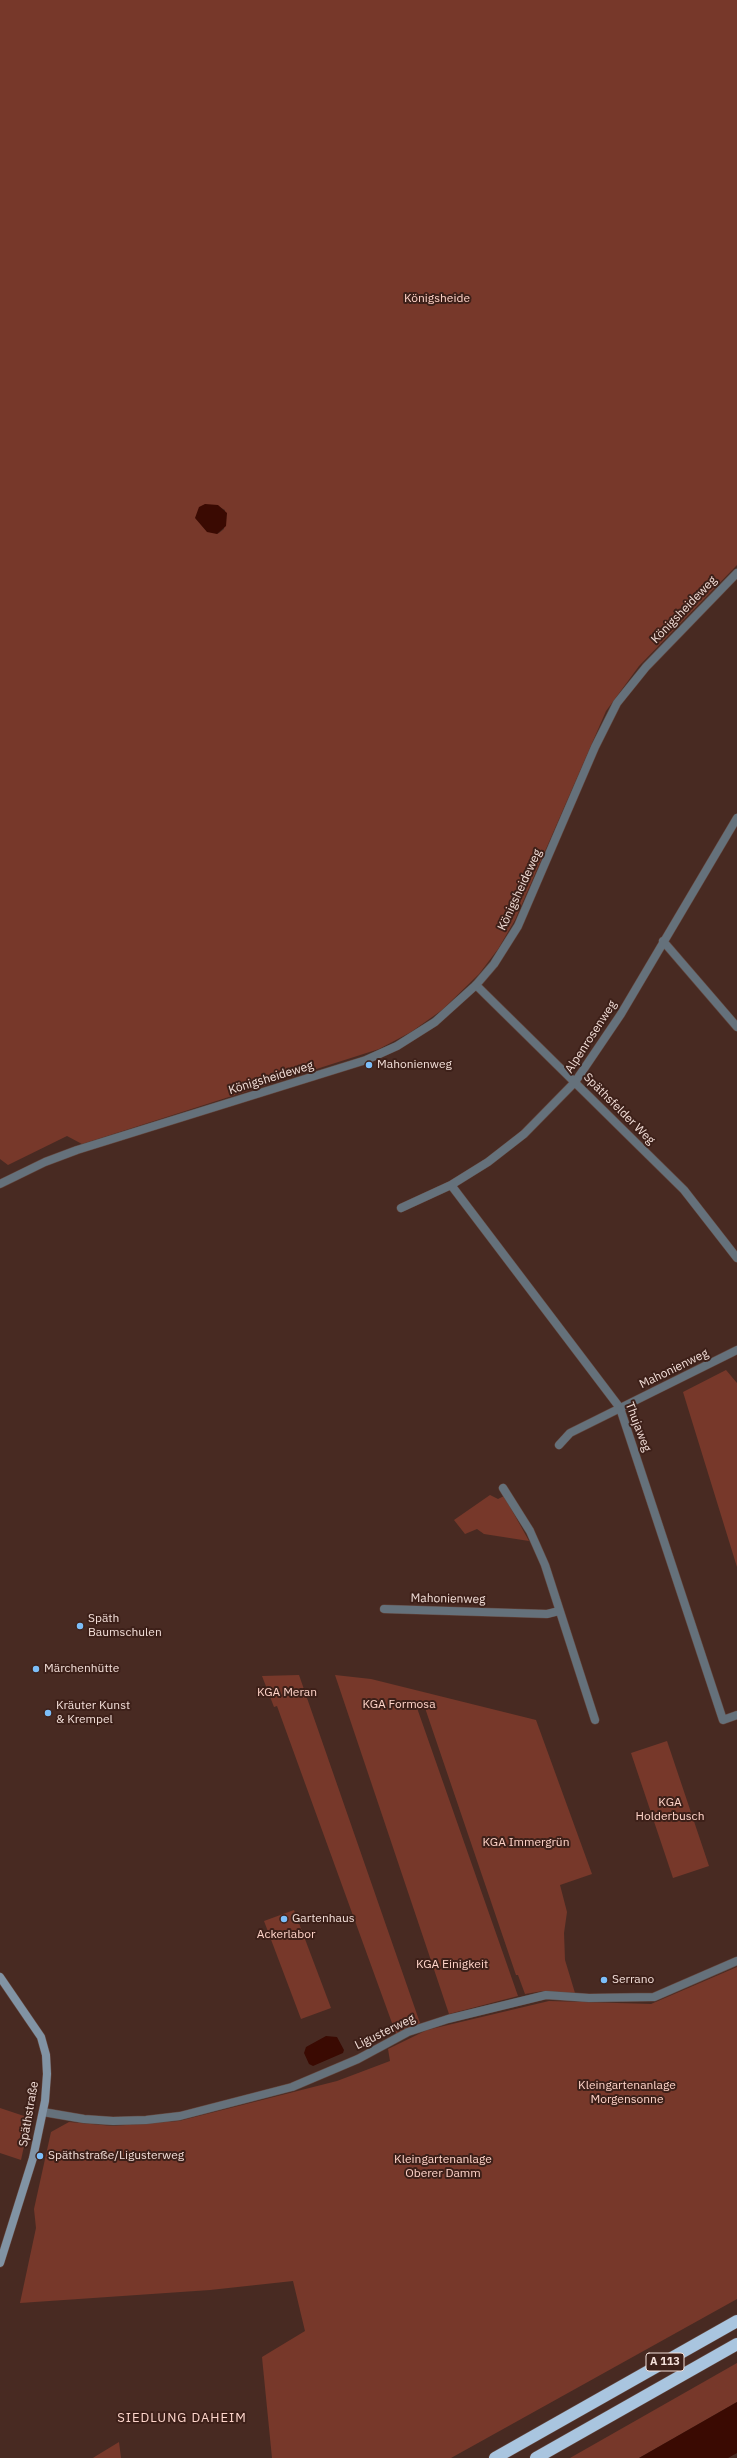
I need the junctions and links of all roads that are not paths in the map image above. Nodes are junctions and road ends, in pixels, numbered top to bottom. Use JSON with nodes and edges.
{"nodes":[{"id":1,"x":737,"y":573,"type":"edge"},
{"id":2,"x":737,"y":818,"type":"edge"},
{"id":3,"x":664,"y":942,"type":"junction"},
{"id":4,"x":476,"y":985,"type":"junction"},
{"id":5,"x":737,"y":1026,"type":"edge"},
{"id":6,"x":575,"y":1082,"type":"junction"},
{"id":7,"x":0,"y":1184,"type":"edge"},
{"id":8,"x":451,"y":1185,"type":"junction"},
{"id":9,"x":400,"y":1208,"type":"dead end"},
{"id":10,"x":737,"y":1258,"type":"edge"},
{"id":11,"x":737,"y":1350,"type":"edge"},
{"id":12,"x":620,"y":1408,"type":"junction"},
{"id":13,"x":559,"y":1445,"type":"dead end"},
{"id":14,"x":503,"y":1488,"type":"dead end"},
{"id":15,"x":384,"y":1609,"type":"dead end"},
{"id":16,"x":559,"y":1611,"type":"junction"},
{"id":17,"x":737,"y":1715,"type":"edge"},
{"id":18,"x":595,"y":1720,"type":"dead end"},
{"id":19,"x":737,"y":1961,"type":"edge"},
{"id":20,"x":0,"y":1977,"type":"edge"},
{"id":21,"x":42,"y":2112,"type":"junction"},
{"id":22,"x":0,"y":2263,"type":"edge"},
{"id":23,"x":737,"y":2321,"type":"edge"},
{"id":24,"x":737,"y":2344,"type":"edge"},
{"id":25,"x":495,"y":2458,"type":"edge"},
{"id":26,"x":536,"y":2458,"type":"edge"}],
"edges":[{"from":1,"to":4,"type":"street","name":"Königsheideweg"},
{"from":2,"to":3,"type":"street","name":"Alpenrosenweg"},
{"from":3,"to":5,"type":"street"},
{"from":3,"to":6,"type":"street","name":"Alpenrosenweg"},
{"from":4,"to":6,"type":"street","name":"Späthsfelder Weg"},
{"from":4,"to":7,"type":"street","name":"Königsheideweg"},
{"from":6,"to":8,"type":"street","name":"Alpenrosenweg"},
{"from":6,"to":10,"type":"street","name":"Späthsfelder Weg"},
{"from":8,"to":9,"type":"street","name":"Alpenrosenweg"},
{"from":8,"to":12,"type":"street","name":"Thujaweg"},
{"from":11,"to":12,"type":"street","name":"Mahonienweg"},
{"from":12,"to":13,"type":"street","name":"Mahonienweg"},
{"from":12,"to":17,"type":"street","name":"Thujaweg"},
{"from":14,"to":16,"type":"street"},
{"from":15,"to":16,"type":"street","name":"Mahonienweg"},
{"from":16,"to":18,"type":"street"},
{"from":19,"to":21,"type":"street","name":"Ligusterweg"},
{"from":20,"to":21,"type":"main road","name":"Späthstraße"},
{"from":21,"to":22,"type":"main road","name":"Späthstraße"},
{"from":23,"to":25,"type":"highway","number":"A 113"},
{"from":24,"to":26,"type":"highway","number":"A 113"}]}
